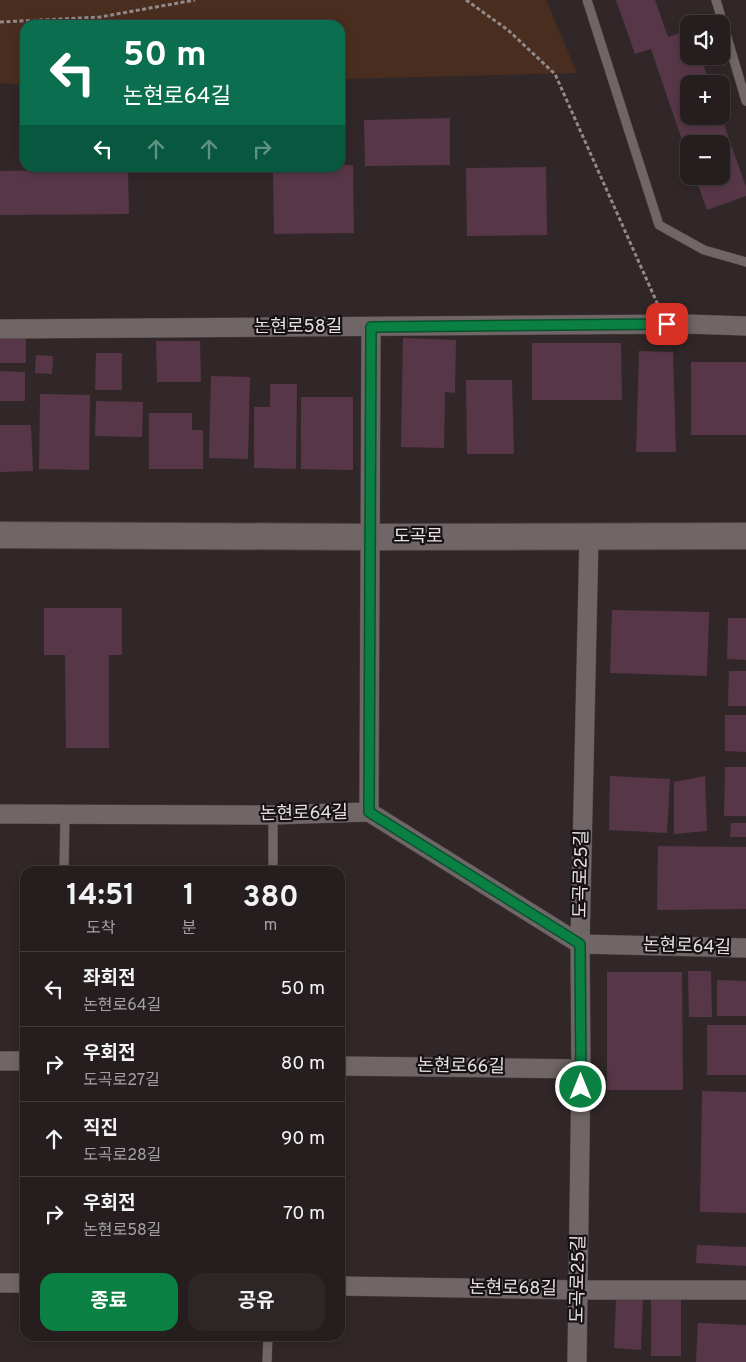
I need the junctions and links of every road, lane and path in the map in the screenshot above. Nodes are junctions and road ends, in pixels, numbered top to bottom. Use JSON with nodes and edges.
{"nodes":[{"id":1,"x":195,"y":0,"type":"edge"},
{"id":2,"x":466,"y":0,"type":"edge"},
{"id":3,"x":587,"y":0,"type":"edge"},
{"id":4,"x":716,"y":0,"type":"edge"},
{"id":5,"x":40,"y":20,"type":"edge"},
{"id":6,"x":20,"y":21,"type":"edge"},
{"id":7,"x":0,"y":22,"type":"edge"},
{"id":8,"x":746,"y":101,"type":"edge"},
{"id":9,"x":746,"y":262,"type":"edge"},
{"id":10,"x":667,"y":324,"type":"junction"},
{"id":11,"x":746,"y":326,"type":"edge"},
{"id":12,"x":371,"y":327,"type":"junction"},
{"id":13,"x":0,"y":329,"type":"edge"},
{"id":14,"x":0,"y":535,"type":"edge"},
{"id":15,"x":589,"y":536,"type":"junction"},
{"id":16,"x":746,"y":536,"type":"edge"},
{"id":17,"x":370,"y":537,"type":"junction"},
{"id":18,"x":369,"y":812,"type":"junction"},
{"id":19,"x":0,"y":814,"type":"edge"},
{"id":20,"x":65,"y":814,"type":"junction"},
{"id":21,"x":273,"y":815,"type":"junction"},
{"id":22,"x":64,"y":866,"type":"edge"},
{"id":23,"x":273,"y":866,"type":"edge"},
{"id":24,"x":580,"y":944,"type":"junction"},
{"id":25,"x":746,"y":948,"type":"edge"},
{"id":26,"x":0,"y":1061,"type":"edge"},
{"id":27,"x":20,"y":1061,"type":"edge"},
{"id":28,"x":345,"y":1066,"type":"edge"},
{"id":29,"x":581,"y":1069,"type":"junction"},
{"id":30,"x":0,"y":1283,"type":"edge"},
{"id":31,"x":20,"y":1283,"type":"edge"},
{"id":32,"x":345,"y":1286,"type":"edge"},
{"id":33,"x":579,"y":1290,"type":"junction"},
{"id":34,"x":746,"y":1290,"type":"edge"},
{"id":35,"x":268,"y":1341,"type":"edge"},
{"id":36,"x":267,"y":1362,"type":"edge"},
{"id":37,"x":577,"y":1362,"type":"edge"}],
"edges":[{"from":1,"to":5,"type":"path"},
{"from":2,"to":10,"type":"path"},
{"from":3,"to":9,"type":"lane"},
{"from":4,"to":8,"type":"lane"},
{"from":6,"to":7,"type":"path"},
{"from":10,"to":11,"type":"street","name":"논현로58길"},
{"from":10,"to":12,"type":"street","name":"논현로58길"},
{"from":12,"to":13,"type":"street","name":"논현로58길"},
{"from":12,"to":17,"type":"street"},
{"from":14,"to":17,"type":"main road","name":"도곡로"},
{"from":15,"to":16,"type":"main road","name":"도곡로"},
{"from":15,"to":17,"type":"main road","name":"도곡로"},
{"from":15,"to":24,"type":"street","name":"도곡로25길"},
{"from":17,"to":18,"type":"street"},
{"from":18,"to":21,"type":"street","name":"논현로64길"},
{"from":18,"to":24,"type":"street","name":"논현로64길"},
{"from":19,"to":20,"type":"street","name":"논현로64길"},
{"from":20,"to":21,"type":"street","name":"논현로64길"},
{"from":20,"to":22,"type":"lane"},
{"from":21,"to":23,"type":"lane"},
{"from":24,"to":25,"type":"street","name":"논현로64길"},
{"from":24,"to":29,"type":"street","name":"도곡로25길"},
{"from":26,"to":27,"type":"street"},
{"from":28,"to":29,"type":"street","name":"논현로66길"},
{"from":29,"to":33,"type":"street","name":"도곡로25길"},
{"from":30,"to":31,"type":"street"},
{"from":32,"to":33,"type":"street","name":"논현로68길"},
{"from":33,"to":34,"type":"street","name":"논현로68길"},
{"from":33,"to":37,"type":"street","name":"도곡로25길"},
{"from":35,"to":36,"type":"lane"}]}
